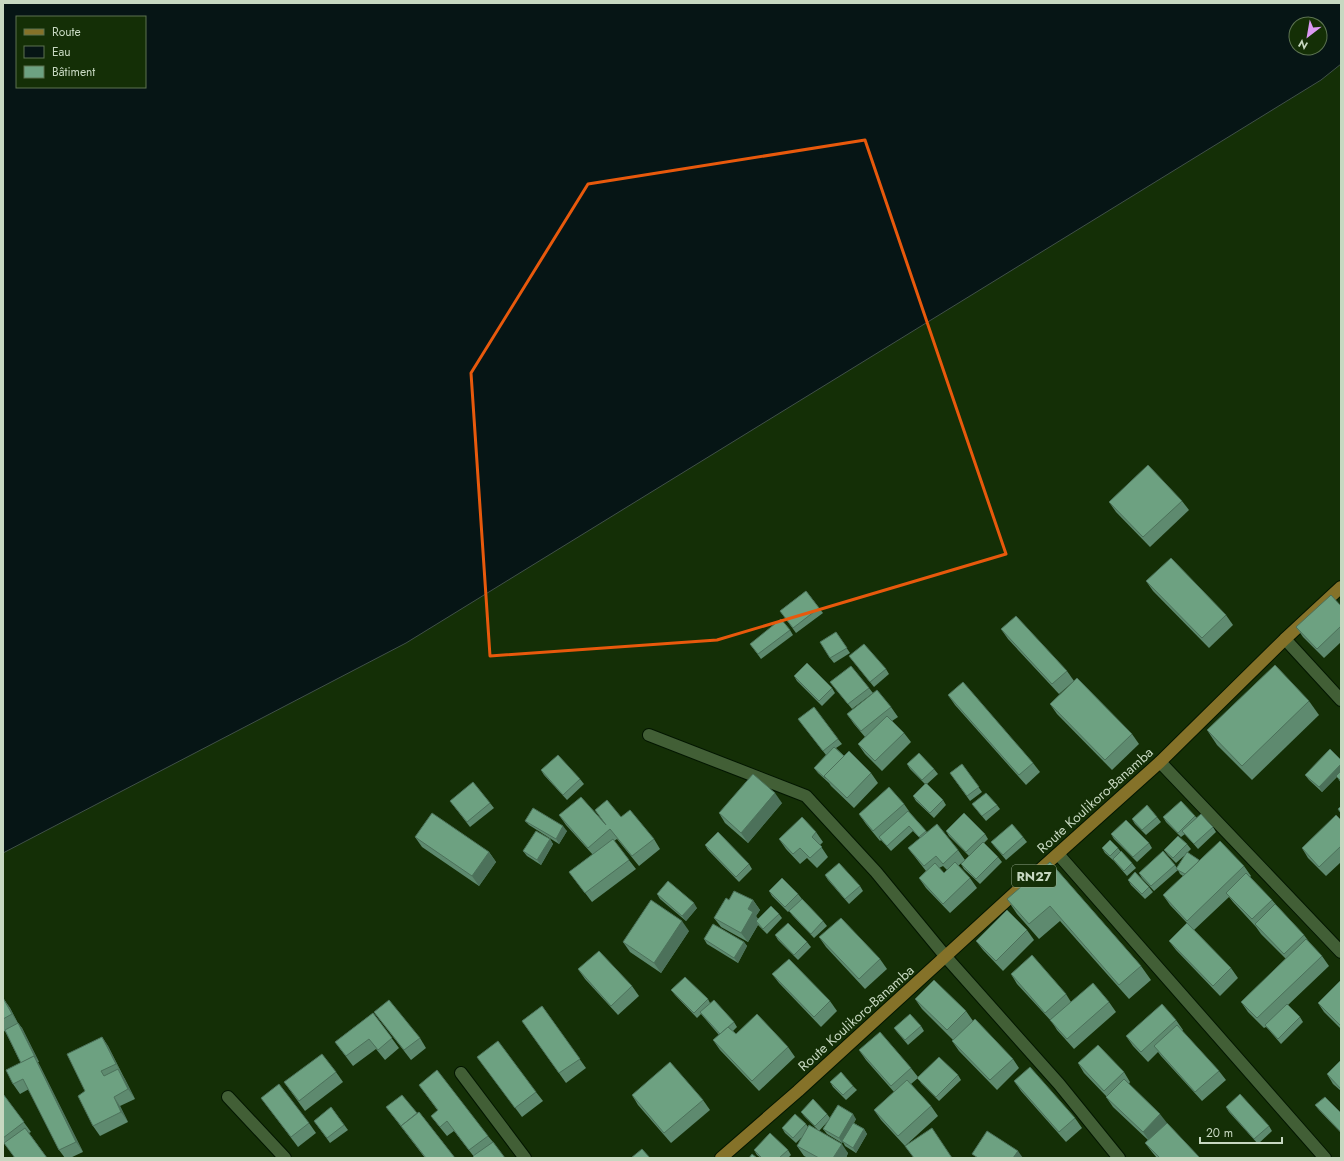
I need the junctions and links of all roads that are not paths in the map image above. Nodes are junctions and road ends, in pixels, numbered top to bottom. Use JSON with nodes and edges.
{"nodes":[{"id":1,"x":1341,"y":587,"type":"edge"},
{"id":2,"x":1285,"y":639,"type":"junction"},
{"id":3,"x":1341,"y":700,"type":"edge"},
{"id":4,"x":649,"y":735,"type":"dead end"},
{"id":5,"x":1160,"y":762,"type":"junction"},
{"id":6,"x":1058,"y":854,"type":"junction"},
{"id":7,"x":1341,"y":952,"type":"edge"},
{"id":8,"x":946,"y":957,"type":"junction"},
{"id":9,"x":461,"y":1073,"type":"dead end"},
{"id":10,"x":228,"y":1098,"type":"dead end"},
{"id":11,"x":285,"y":1158,"type":"edge"},
{"id":12,"x":525,"y":1158,"type":"edge"},
{"id":13,"x":721,"y":1158,"type":"edge"},
{"id":14,"x":1118,"y":1158,"type":"edge"},
{"id":15,"x":1325,"y":1158,"type":"edge"}],
"edges":[{"from":1,"to":2,"type":"main road","name":"Route Koulikoro-Banamba","number":"RN27"},
{"from":2,"to":3,"type":"street"},
{"from":2,"to":5,"type":"main road","name":"Route Koulikoro-Banamba","number":"RN27"},
{"from":4,"to":8,"type":"street"},
{"from":5,"to":6,"type":"main road","name":"Route Koulikoro-Banamba","number":"RN27"},
{"from":5,"to":7,"type":"street"},
{"from":6,"to":8,"type":"main road","name":"Route Koulikoro-Banamba","number":"RN27"},
{"from":6,"to":15,"type":"street"},
{"from":8,"to":13,"type":"main road","name":"Route Koulikoro-Banamba","number":"RN27"},
{"from":8,"to":14,"type":"street"},
{"from":9,"to":12,"type":"street"},
{"from":10,"to":11,"type":"street"}]}
